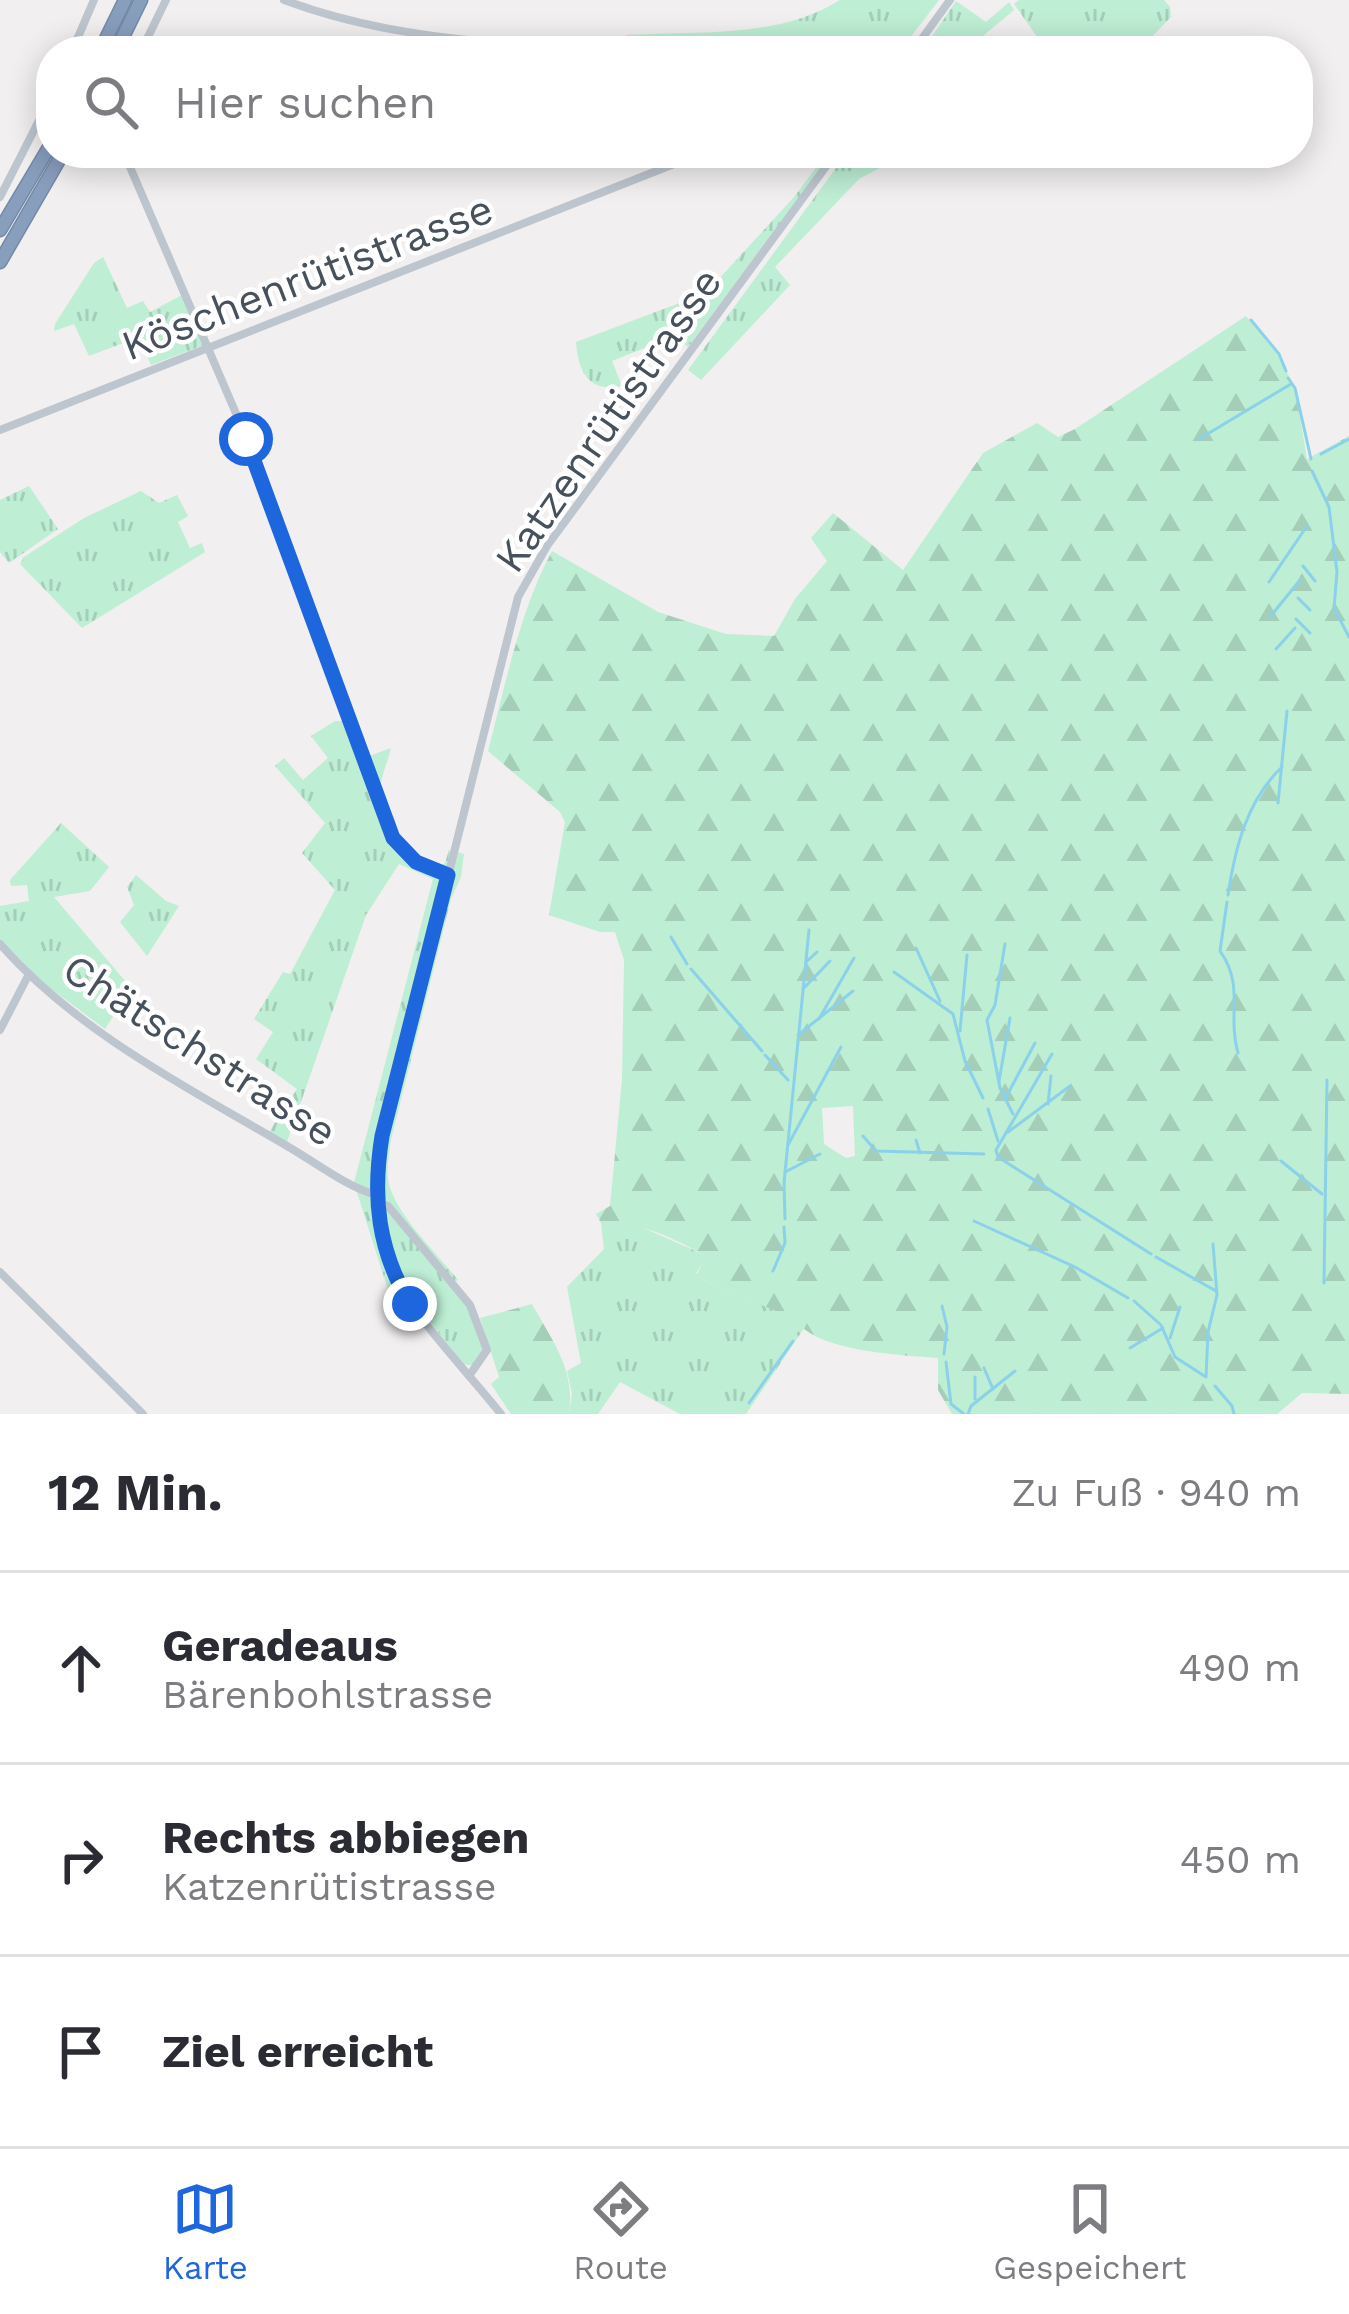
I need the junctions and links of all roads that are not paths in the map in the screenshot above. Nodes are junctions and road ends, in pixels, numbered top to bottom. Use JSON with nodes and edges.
{"nodes":[{"id":1,"x":94,"y":0,"type":"edge"},
{"id":2,"x":125,"y":0,"type":"edge"},
{"id":3,"x":141,"y":0,"type":"edge"},
{"id":4,"x":166,"y":0,"type":"edge"},
{"id":5,"x":284,"y":0,"type":"edge"},
{"id":6,"x":950,"y":0,"type":"edge"},
{"id":7,"x":78,"y":36,"type":"edge"},
{"id":8,"x":107,"y":36,"type":"edge"},
{"id":9,"x":123,"y":36,"type":"edge"},
{"id":10,"x":148,"y":36,"type":"edge"},
{"id":11,"x":431,"y":36,"type":"edge"},
{"id":12,"x":924,"y":36,"type":"edge"},
{"id":13,"x":36,"y":126,"type":"edge"},
{"id":14,"x":37,"y":168,"type":"edge"},
{"id":15,"x":54,"y":168,"type":"edge"},
{"id":16,"x":131,"y":168,"type":"edge"},
{"id":17,"x":664,"y":168,"type":"edge"},
{"id":18,"x":825,"y":168,"type":"edge"},
{"id":19,"x":0,"y":197,"type":"edge"},
{"id":20,"x":0,"y":230,"type":"edge"},
{"id":21,"x":0,"y":262,"type":"edge"},
{"id":22,"x":208,"y":346,"type":"junction"},
{"id":23,"x":0,"y":430,"type":"edge"},
{"id":24,"x":448,"y":875,"type":"junction"},
{"id":25,"x":0,"y":944,"type":"edge"},
{"id":26,"x":29,"y":974,"type":"junction"},
{"id":27,"x":0,"y":1030,"type":"edge"},
{"id":28,"x":376,"y":1199,"type":"junction"},
{"id":29,"x":0,"y":1272,"type":"edge"},
{"id":30,"x":469,"y":1376,"type":"junction"},
{"id":31,"x":143,"y":1414,"type":"edge"},
{"id":32,"x":501,"y":1414,"type":"edge"}],
"edges":[{"from":1,"to":7,"type":"street"},
{"from":2,"to":8,"type":"highway"},
{"from":3,"to":9,"type":"highway"},
{"from":4,"to":10,"type":"street"},
{"from":5,"to":11,"type":"street"},
{"from":6,"to":12,"type":"street"},
{"from":13,"to":19,"type":"street"},
{"from":14,"to":20,"type":"highway"},
{"from":15,"to":21,"type":"highway"},
{"from":16,"to":22,"type":"street"},
{"from":17,"to":22,"type":"street","name":"Köschenrütistrasse"},
{"from":18,"to":24,"type":"street","name":"Katzenrütistrasse"},
{"from":22,"to":23,"type":"street","name":"Köschenrütistrasse"},
{"from":22,"to":24,"type":"street"},
{"from":24,"to":28,"type":"street","name":"Katzenrütistrasse"},
{"from":25,"to":26,"type":"street","name":"Chätschstrasse"},
{"from":26,"to":27,"type":"street"},
{"from":26,"to":28,"type":"street","name":"Chätschstrasse"},
{"from":28,"to":30,"type":"street","name":"Katzenrütistrasse"},
{"from":28,"to":30,"type":"street","name":"Chätschstrasse"},
{"from":29,"to":31,"type":"street"},
{"from":30,"to":32,"type":"street","name":"Katzenrütistrasse"}]}
